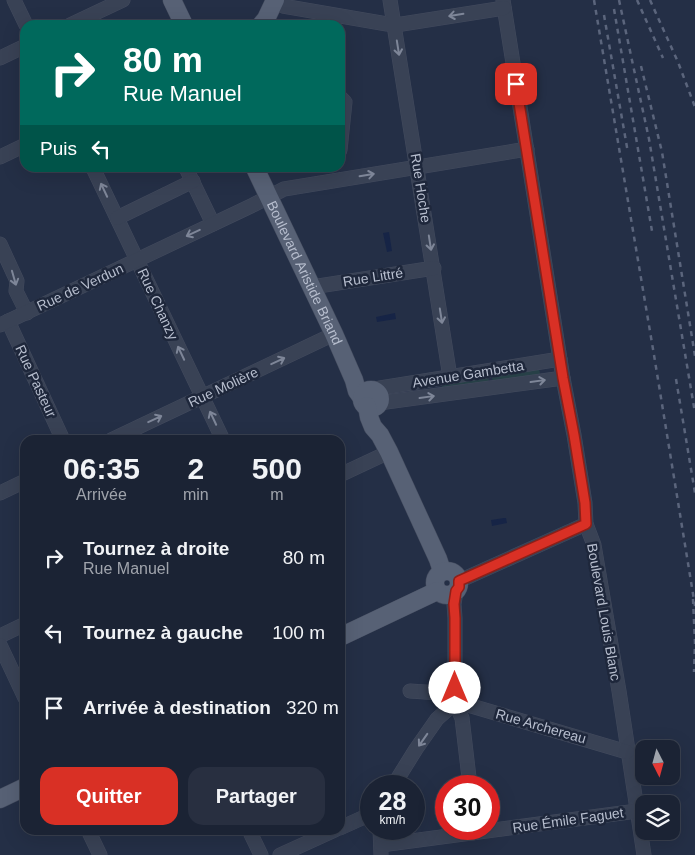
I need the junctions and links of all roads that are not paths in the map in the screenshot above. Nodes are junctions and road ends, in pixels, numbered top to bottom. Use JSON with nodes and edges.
{"nodes":[{"id":1,"x":14,"y":0,"type":"edge"},
{"id":2,"x":123,"y":0,"type":"edge"},
{"id":3,"x":172,"y":0,"type":"edge"},
{"id":4,"x":390,"y":0,"type":"edge"},
{"id":5,"x":275,"y":1,"type":"edge"},
{"id":6,"x":503,"y":4,"type":"edge"},
{"id":7,"x":24,"y":20,"type":"edge"},
{"id":8,"x":81,"y":20,"type":"edge"},
{"id":9,"x":182,"y":20,"type":"edge"},
{"id":10,"x":265,"y":20,"type":"edge"},
{"id":11,"x":394,"y":24,"type":"junction"},
{"id":12,"x":20,"y":48,"type":"edge"},
{"id":13,"x":0,"y":58,"type":"edge"},
{"id":14,"x":20,"y":147,"type":"edge"},
{"id":15,"x":527,"y":149,"type":"junction"},
{"id":16,"x":0,"y":157,"type":"edge"},
{"id":17,"x":418,"y":167,"type":"junction"},
{"id":18,"x":95,"y":172,"type":"edge"},
{"id":19,"x":188,"y":172,"type":"edge"},
{"id":20,"x":258,"y":172,"type":"edge"},
{"id":21,"x":340,"y":174,"type":"edge"},
{"id":22,"x":193,"y":181,"type":"junction"},
{"id":23,"x":276,"y":193,"type":"junction"},
{"id":24,"x":116,"y":218,"type":"junction"},
{"id":25,"x":213,"y":224,"type":"junction"},
{"id":26,"x":0,"y":244,"type":"edge"},
{"id":27,"x":137,"y":260,"type":"junction"},
{"id":28,"x":434,"y":268,"type":"junction"},
{"id":29,"x":312,"y":287,"type":"junction"},
{"id":30,"x":27,"y":312,"type":"junction"},
{"id":31,"x":4,"y":323,"type":"edge"},
{"id":32,"x":334,"y":334,"type":"junction"},
{"id":33,"x":560,"y":360,"type":"junction"},
{"id":34,"x":450,"y":377,"type":"junction"},
{"id":35,"x":563,"y":378,"type":"junction"},
{"id":36,"x":203,"y":397,"type":"junction"},
{"id":37,"x":372,"y":399,"type":"junction"},
{"id":38,"x":60,"y":435,"type":"edge"},
{"id":39,"x":122,"y":435,"type":"edge"},
{"id":40,"x":220,"y":435,"type":"edge"},
{"id":41,"x":389,"y":452,"type":"junction"},
{"id":42,"x":345,"y":473,"type":"edge"},
{"id":43,"x":20,"y":483,"type":"edge"},
{"id":44,"x":0,"y":493,"type":"edge"},
{"id":45,"x":586,"y":524,"type":"junction"},
{"id":46,"x":449,"y":590,"type":"junction"},
{"id":47,"x":20,"y":626,"type":"edge"},
{"id":48,"x":345,"y":635,"type":"edge"},
{"id":49,"x":0,"y":636,"type":"edge"},
{"id":50,"x":0,"y":645,"type":"edge"},
{"id":51,"x":20,"y":687,"type":"edge"},
{"id":52,"x":410,"y":691,"type":"dead end"},
{"id":53,"x":455,"y":698,"type":"junction"},
{"id":54,"x":627,"y":752,"type":"junction"},
{"id":55,"x":400,"y":775,"type":"edge"},
{"id":56,"x":469,"y":775,"type":"edge"},
{"id":57,"x":20,"y":789,"type":"edge"},
{"id":58,"x":0,"y":798,"type":"edge"},
{"id":59,"x":635,"y":799,"type":"edge"},
{"id":60,"x":635,"y":811,"type":"edge"},
{"id":61,"x":360,"y":819,"type":"edge"},
{"id":62,"x":345,"y":826,"type":"edge"},
{"id":63,"x":500,"y":828,"type":"edge"},
{"id":64,"x":90,"y":835,"type":"edge"},
{"id":65,"x":251,"y":835,"type":"edge"},
{"id":66,"x":324,"y":835,"type":"edge"},
{"id":67,"x":435,"y":839,"type":"edge"},
{"id":68,"x":642,"y":840,"type":"edge"},
{"id":69,"x":381,"y":850,"type":"edge"},
{"id":70,"x":100,"y":855,"type":"edge"},
{"id":71,"x":261,"y":855,"type":"edge"},
{"id":72,"x":280,"y":855,"type":"edge"},
{"id":73,"x":644,"y":855,"type":"edge"}],
"edges":[{"from":1,"to":7,"type":"street"},
{"from":2,"to":8,"type":"street"},
{"from":3,"to":9,"type":"main road"},
{"from":4,"to":11,"type":"street","name":"Rue Hoche"},
{"from":5,"to":10,"type":"main road"},
{"from":5,"to":11,"type":"street"},
{"from":6,"to":11,"type":"street","one_way":true},
{"from":6,"to":15,"type":"street","name":"Boulevard Louis Blanc"},
{"from":11,"to":17,"type":"street","name":"Rue Hoche","one_way":true},
{"from":12,"to":13,"type":"street"},
{"from":14,"to":16,"type":"street"},
{"from":15,"to":17,"type":"street","name":"Rue de Verdun"},
{"from":15,"to":33,"type":"street","name":"Boulevard Louis Blanc"},
{"from":21,"to":17,"type":"street","name":"Rue de Verdun","one_way":true},
{"from":17,"to":28,"type":"street","name":"Rue Hoche","one_way":true},
{"from":24,"to":18,"type":"street","name":"Rue Chanzy","one_way":true},
{"from":19,"to":22,"type":"street"},
{"from":20,"to":23,"type":"main road","name":"Boulevard Aristide Briand"},
{"from":21,"to":23,"type":"street","name":"Rue de Verdun"},
{"from":22,"to":24,"type":"street"},
{"from":22,"to":25,"type":"street"},
{"from":23,"to":25,"type":"street","name":"Rue de Verdun"},
{"from":23,"to":29,"type":"main road","name":"Boulevard Aristide Briand"},
{"from":24,"to":27,"type":"street","name":"Rue Chanzy"},
{"from":25,"to":27,"type":"street","name":"Rue de Verdun","one_way":true},
{"from":26,"to":30,"type":"street","one_way":true},
{"from":27,"to":30,"type":"street","name":"Rue de Verdun"},
{"from":36,"to":27,"type":"street","name":"Rue Chanzy","one_way":true},
{"from":28,"to":29,"type":"street","name":"Rue Littré"},
{"from":28,"to":34,"type":"street","name":"Rue Hoche","one_way":true},
{"from":29,"to":32,"type":"main road","name":"Boulevard Aristide Briand"},
{"from":30,"to":31,"type":"street","name":"Rue de Verdun"},
{"from":31,"to":38,"type":"street","name":"Rue Pasteur"},
{"from":36,"to":32,"type":"street","name":"Rue Molière","one_way":true},
{"from":32,"to":37,"type":"main road","name":"Boulevard Aristide Briand"},
{"from":33,"to":34,"type":"street","name":"Avenue Gambetta"},
{"from":33,"to":35,"type":"street","name":"Boulevard Louis Blanc"},
{"from":34,"to":37,"type":"street","name":"Avenue Gambetta"},
{"from":37,"to":35,"type":"street","name":"Avenue Gambetta","one_way":true},
{"from":35,"to":45,"type":"street","name":"Boulevard Louis Blanc"},
{"from":39,"to":36,"type":"street","name":"Rue Molière","one_way":true},
{"from":40,"to":36,"type":"street","name":"Rue Chanzy","one_way":true},
{"from":37,"to":41,"type":"main road","name":"Boulevard Aristide Briand"},
{"from":41,"to":42,"type":"street"},
{"from":41,"to":46,"type":"main road","name":"Boulevard Aristide Briand"},
{"from":43,"to":44,"type":"street"},
{"from":45,"to":46,"type":"street"},
{"from":45,"to":54,"type":"street","name":"Boulevard Louis Blanc"},
{"from":46,"to":48,"type":"main road"},
{"from":46,"to":53,"type":"street"},
{"from":47,"to":49,"type":"street"},
{"from":50,"to":51,"type":"street"},
{"from":52,"to":53,"type":"street","name":"Rue Archereau"},
{"from":53,"to":54,"type":"street","name":"Rue Archereau"},
{"from":53,"to":55,"type":"street","one_way":true},
{"from":53,"to":56,"type":"street"},
{"from":54,"to":59,"type":"street","name":"Boulevard Louis Blanc"},
{"from":57,"to":58,"type":"main road"},
{"from":60,"to":63,"type":"street","name":"Rue Émile Faguet"},
{"from":61,"to":62,"type":"street"},
{"from":64,"to":70,"type":"street"},
{"from":65,"to":71,"type":"street"},
{"from":66,"to":72,"type":"street"},
{"from":67,"to":69,"type":"street","name":"Rue Émile Faguet"},
{"from":68,"to":73,"type":"street","name":"Boulevard Louis Blanc"}]}
